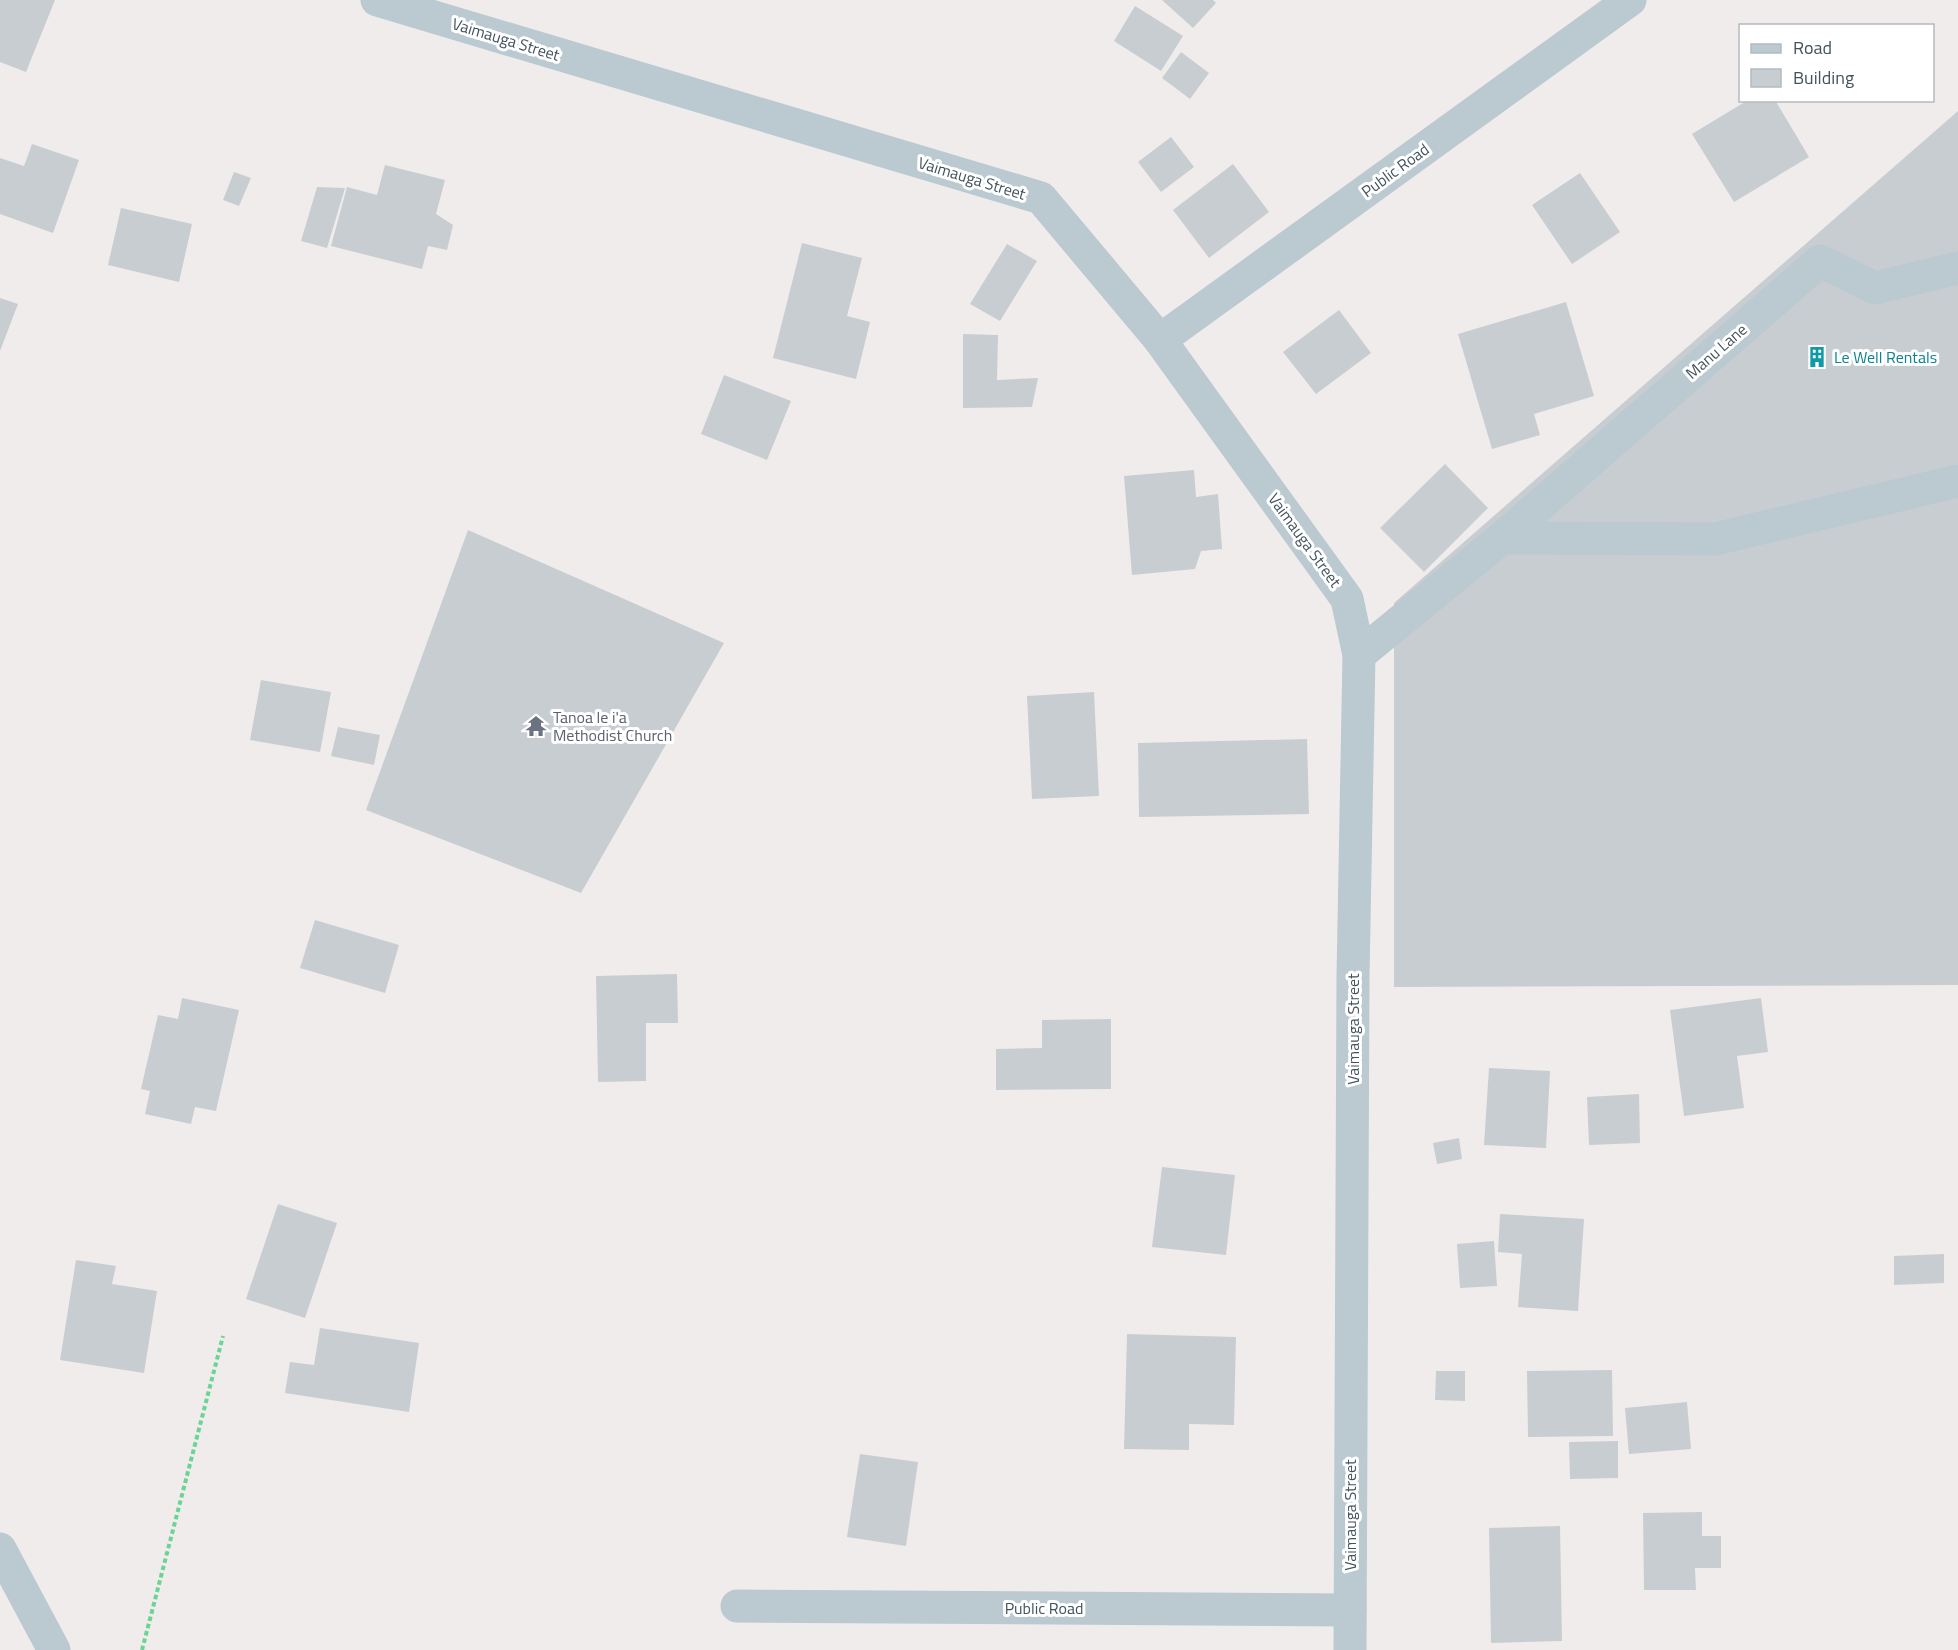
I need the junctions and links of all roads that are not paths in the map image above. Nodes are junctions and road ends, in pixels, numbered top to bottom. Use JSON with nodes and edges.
{"nodes":[{"id":1,"x":377,"y":0,"type":"edge"},
{"id":2,"x":1630,"y":0,"type":"edge"},
{"id":3,"x":1958,"y":268,"type":"edge"},
{"id":4,"x":1160,"y":340,"type":"junction"},
{"id":5,"x":1958,"y":481,"type":"edge"},
{"id":6,"x":1502,"y":538,"type":"junction"},
{"id":7,"x":1359,"y":655,"type":"junction"},
{"id":8,"x":0,"y":1549,"type":"edge"},
{"id":9,"x":737,"y":1606,"type":"dead end"},
{"id":10,"x":1350,"y":1610,"type":"junction"},
{"id":11,"x":54,"y":1650,"type":"edge"},
{"id":12,"x":1350,"y":1650,"type":"edge"}],
"edges":[{"from":1,"to":4,"type":"street","name":"Vaimauga Street"},
{"from":2,"to":4,"type":"street","name":"Public Road"},
{"from":3,"to":6,"type":"street","name":"Manu Lane"},
{"from":4,"to":7,"type":"street","name":"Vaimauga Street"},
{"from":5,"to":6,"type":"street"},
{"from":6,"to":7,"type":"street","name":"Manu Lane"},
{"from":7,"to":10,"type":"street","name":"Vaimauga Street"},
{"from":8,"to":11,"type":"street"},
{"from":9,"to":10,"type":"street","name":"Public Road"},
{"from":10,"to":12,"type":"street","name":"Vaimauga Street"}]}
